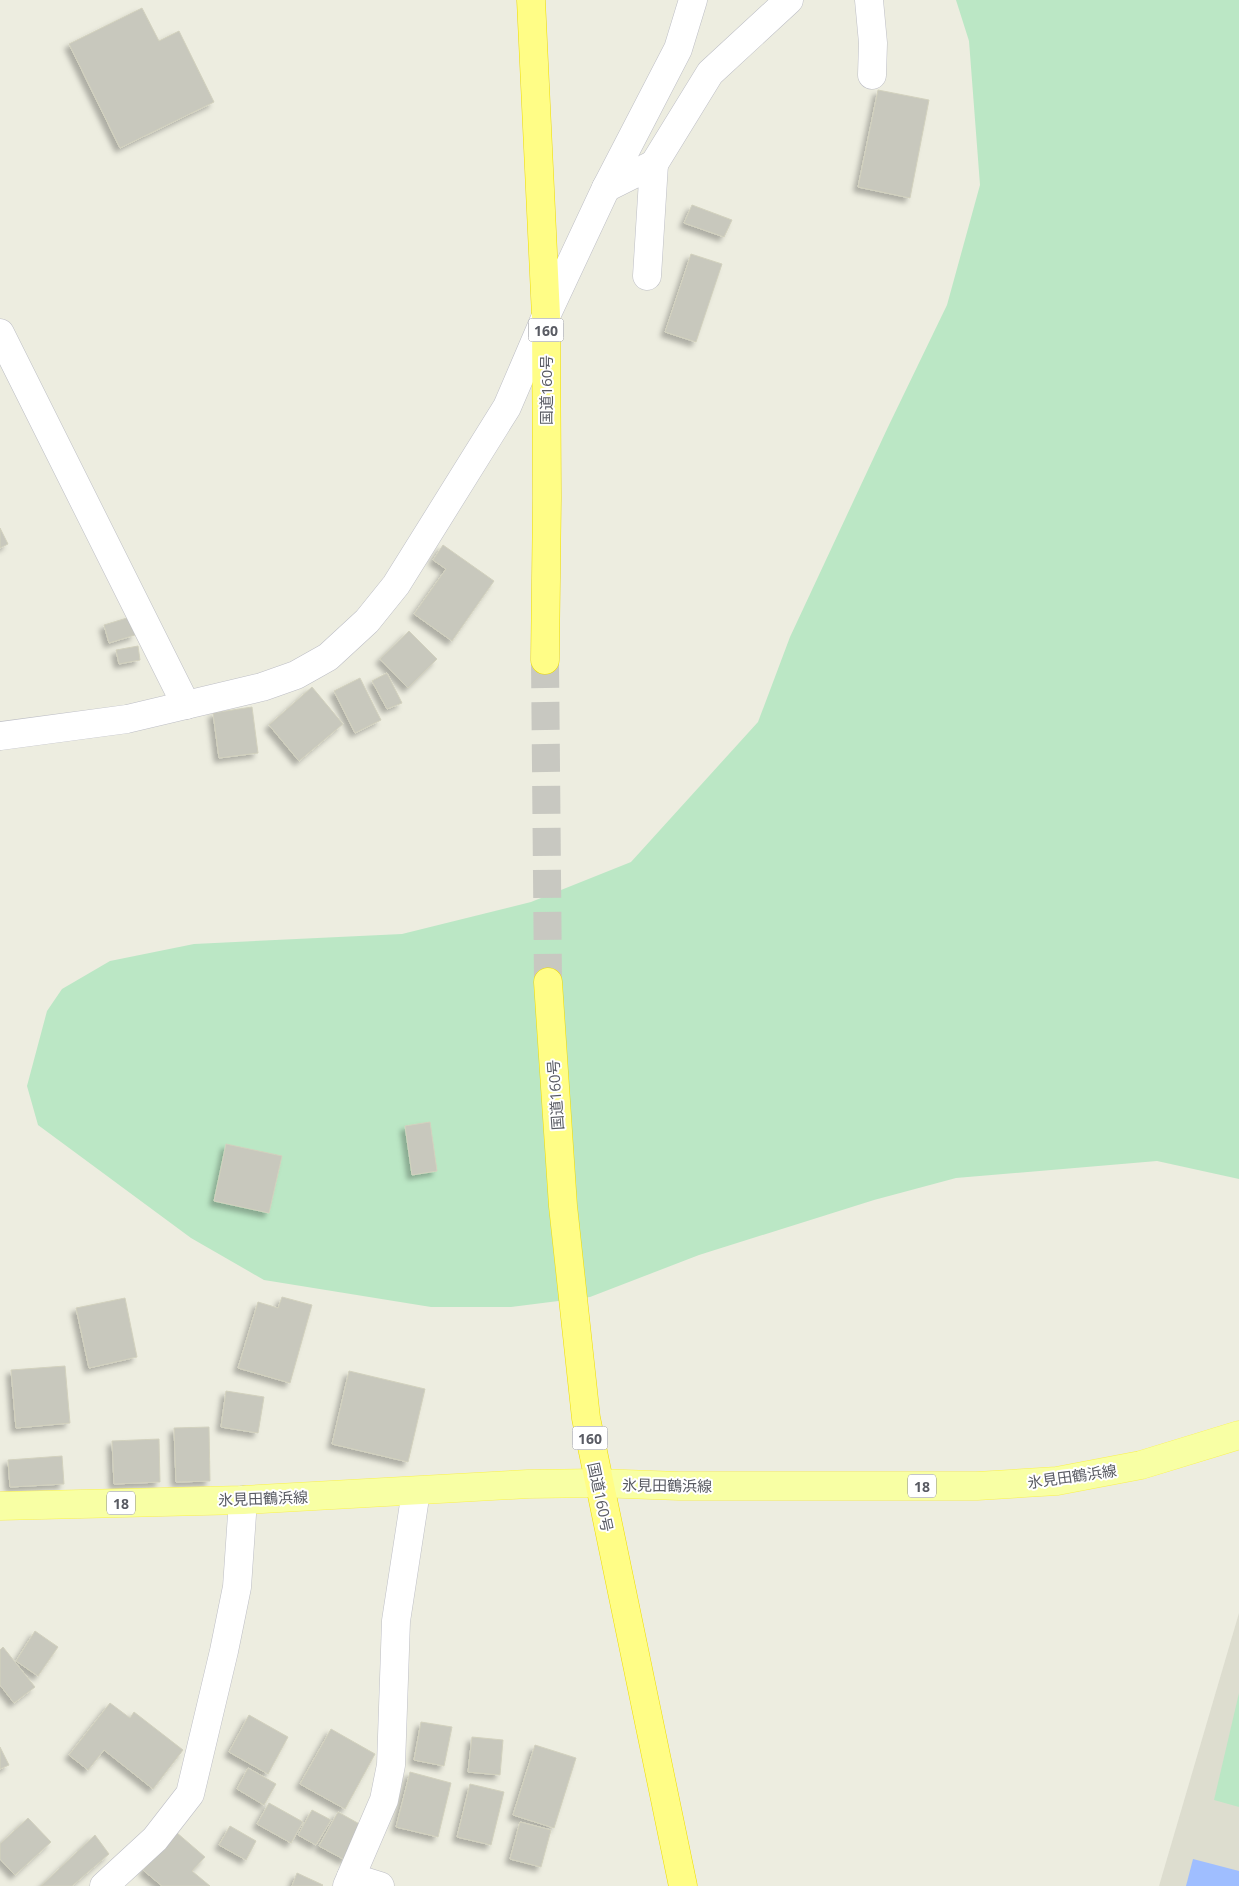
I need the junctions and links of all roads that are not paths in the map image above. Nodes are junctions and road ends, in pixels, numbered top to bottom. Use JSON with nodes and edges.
{"nodes":[{"id":1,"x":531,"y":0,"type":"edge"},
{"id":2,"x":693,"y":0,"type":"edge"},
{"id":3,"x":789,"y":0,"type":"edge"},
{"id":4,"x":869,"y":0,"type":"edge"},
{"id":5,"x":872,"y":76,"type":"dead end"},
{"id":6,"x":654,"y":164,"type":"junction"},
{"id":7,"x":606,"y":188,"type":"junction"},
{"id":8,"x":647,"y":276,"type":"dead end"},
{"id":9,"x":546,"y":316,"type":"junction"},
{"id":10,"x":0,"y":333,"type":"edge"},
{"id":11,"x":545,"y":660,"type":"tunnel mouth"},
{"id":12,"x":186,"y":705,"type":"junction"},
{"id":13,"x":0,"y":736,"type":"edge"},
{"id":14,"x":548,"y":982,"type":"tunnel mouth"},
{"id":15,"x":1239,"y":1435,"type":"edge"},
{"id":16,"x":598,"y":1483,"type":"junction"},
{"id":17,"x":416,"y":1491,"type":"junction"},
{"id":18,"x":243,"y":1500,"type":"junction"},
{"id":19,"x":0,"y":1506,"type":"edge"},
{"id":20,"x":349,"y":1882,"type":"edge"},
{"id":21,"x":104,"y":1886,"type":"edge"},
{"id":22,"x":380,"y":1886,"type":"edge"},
{"id":23,"x":683,"y":1886,"type":"edge"}],
"edges":[{"from":1,"to":9,"type":"highway","name":"国道160号","number":"160"},
{"from":2,"to":7,"type":"street"},
{"from":3,"to":6,"type":"street"},
{"from":4,"to":5,"type":"street"},
{"from":6,"to":7,"type":"street"},
{"from":6,"to":8,"type":"street"},
{"from":7,"to":9,"type":"street"},
{"from":9,"to":11,"type":"highway","name":"国道160号","number":"160"},
{"from":9,"to":12,"type":"street"},
{"from":10,"to":12,"type":"street"},
{"from":12,"to":13,"type":"street"},
{"from":14,"to":16,"type":"highway","name":"国道160号","number":"160"},
{"from":15,"to":16,"type":"main road","name":"氷見田鶴浜線","number":"18"},
{"from":16,"to":17,"type":"main road","name":"氷見田鶴浜線","number":"18"},
{"from":16,"to":23,"type":"highway","name":"国道160号","number":"160"},
{"from":17,"to":18,"type":"main road","name":"氷見田鶴浜線","number":"18"},
{"from":17,"to":20,"type":"street"},
{"from":18,"to":19,"type":"main road","name":"氷見田鶴浜線","number":"18"},
{"from":18,"to":21,"type":"street"},
{"from":20,"to":22,"type":"street"}]}
